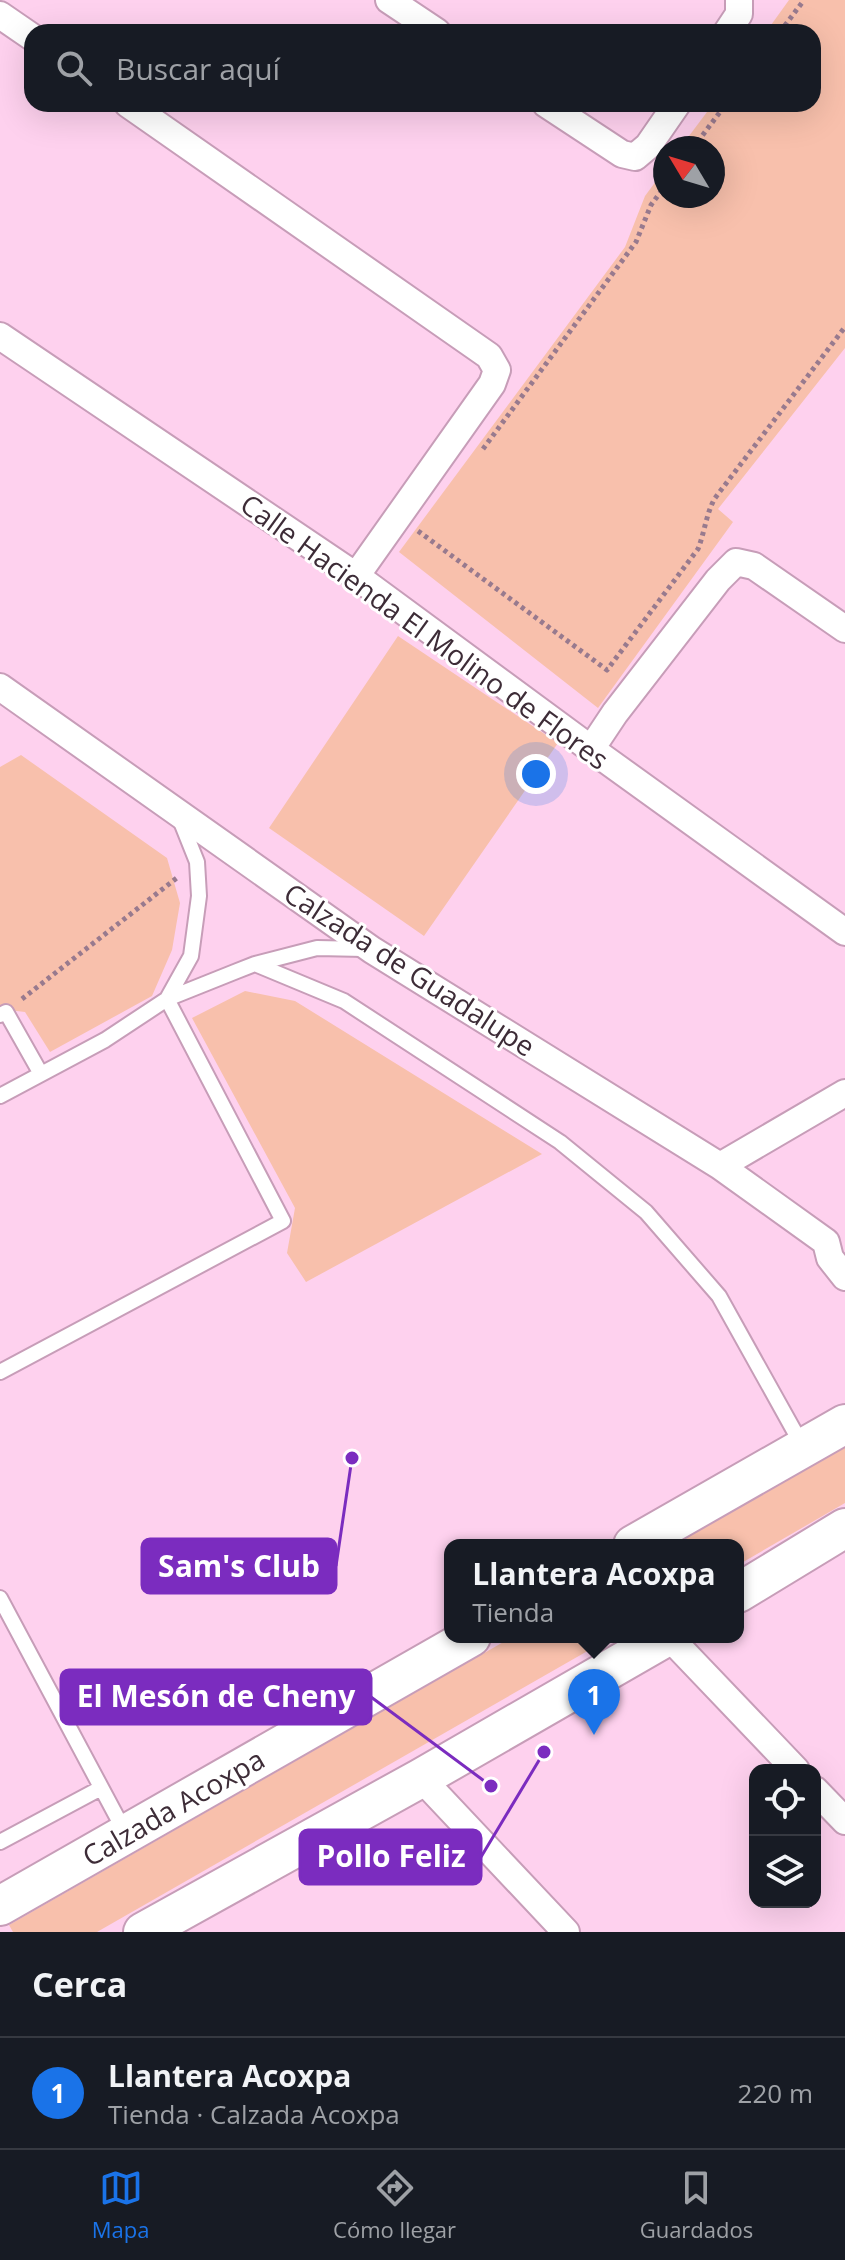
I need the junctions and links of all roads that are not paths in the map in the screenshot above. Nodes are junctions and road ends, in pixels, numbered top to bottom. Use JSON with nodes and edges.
{"nodes":[{"id":1,"x":389,"y":0,"type":"edge"},
{"id":2,"x":739,"y":0,"type":"edge"},
{"id":3,"x":0,"y":15,"type":"edge"},
{"id":4,"x":425,"y":24,"type":"edge"},
{"id":5,"x":732,"y":24,"type":"edge"},
{"id":6,"x":24,"y":32,"type":"edge"},
{"id":7,"x":139,"y":112,"type":"edge"},
{"id":8,"x":558,"y":112,"type":"edge"},
{"id":9,"x":671,"y":112,"type":"edge"},
{"id":10,"x":0,"y":336,"type":"edge"},
{"id":11,"x":356,"y":576,"type":"junction"},
{"id":12,"x":845,"y":629,"type":"edge"},
{"id":13,"x":3,"y":696,"type":"edge"},
{"id":14,"x":591,"y":749,"type":"junction"},
{"id":15,"x":177,"y":811,"type":"junction"},
{"id":16,"x":845,"y":932,"type":"edge"},
{"id":17,"x":372,"y":950,"type":"junction"},
{"id":18,"x":255,"y":964,"type":"junction"},
{"id":19,"x":167,"y":999,"type":"junction"},
{"id":20,"x":3,"y":1014,"type":"edge"},
{"id":21,"x":41,"y":1074,"type":"junction"},
{"id":22,"x":845,"y":1093,"type":"edge"},
{"id":23,"x":0,"y":1096,"type":"edge"},
{"id":24,"x":720,"y":1166,"type":"junction"},
{"id":25,"x":836,"y":1240,"type":"edge"},
{"id":26,"x":845,"y":1277,"type":"edge"},
{"id":27,"x":0,"y":1372,"type":"edge"},
{"id":28,"x":845,"y":1424,"type":"edge"},
{"id":29,"x":803,"y":1448,"type":"junction"},
{"id":30,"x":845,"y":1528,"type":"edge"},
{"id":31,"x":644,"y":1539,"type":"edge"},
{"id":32,"x":744,"y":1589,"type":"edge"},
{"id":33,"x":0,"y":1598,"type":"edge"},
{"id":34,"x":460,"y":1643,"type":"edge"},
{"id":35,"x":657,"y":1643,"type":"edge"},
{"id":36,"x":674,"y":1643,"type":"edge"},
{"id":37,"x":790,"y":1764,"type":"edge"},
{"id":38,"x":421,"y":1778,"type":"junction"},
{"id":39,"x":101,"y":1788,"type":"junction"},
{"id":40,"x":821,"y":1796,"type":"edge"},
{"id":41,"x":845,"y":1821,"type":"edge"},
{"id":42,"x":126,"y":1834,"type":"junction"},
{"id":43,"x":0,"y":1842,"type":"edge"},
{"id":44,"x":0,"y":1906,"type":"edge"},
{"id":45,"x":166,"y":1927,"type":"edge"},
{"id":46,"x":566,"y":1932,"type":"edge"}],
"edges":[{"from":1,"to":4,"type":"street"},
{"from":2,"to":5,"type":"street"},
{"from":3,"to":6,"type":"street"},
{"from":7,"to":11,"type":"street"},
{"from":8,"to":9,"type":"street"},
{"from":10,"to":11,"type":"street","name":"Calle Hacienda El Molino de Flores"},
{"from":11,"to":14,"type":"street","name":"Calle Hacienda El Molino de Flores"},
{"from":12,"to":14,"type":"street"},
{"from":13,"to":15,"type":"street","name":"Calzada de Guadalupe"},
{"from":14,"to":16,"type":"street","name":"Calle Hacienda El Molino de Flores"},
{"from":15,"to":17,"type":"street","name":"Calzada de Guadalupe"},
{"from":15,"to":19,"type":"lane"},
{"from":17,"to":18,"type":"lane"},
{"from":17,"to":24,"type":"street","name":"Calzada de Guadalupe"},
{"from":18,"to":19,"type":"lane"},
{"from":18,"to":29,"type":"lane"},
{"from":19,"to":21,"type":"lane"},
{"from":19,"to":27,"type":"lane"},
{"from":20,"to":21,"type":"lane"},
{"from":21,"to":23,"type":"lane"},
{"from":22,"to":24,"type":"street"},
{"from":24,"to":25,"type":"street","name":"Calzada de Guadalupe"},
{"from":25,"to":26,"type":"street","name":"Calzada de Guadalupe"},
{"from":28,"to":29,"type":"main road"},
{"from":29,"to":31,"type":"main road"},
{"from":30,"to":32,"type":"main road"},
{"from":33,"to":39,"type":"lane"},
{"from":34,"to":42,"type":"main road","name":"Calzada Acoxpa"},
{"from":35,"to":38,"type":"main road"},
{"from":36,"to":37,"type":"street"},
{"from":38,"to":45,"type":"main road"},
{"from":38,"to":46,"type":"street"},
{"from":39,"to":42,"type":"lane"},
{"from":39,"to":43,"type":"lane"},
{"from":40,"to":41,"type":"street"},
{"from":42,"to":44,"type":"main road","name":"Calzada Acoxpa"}]}
